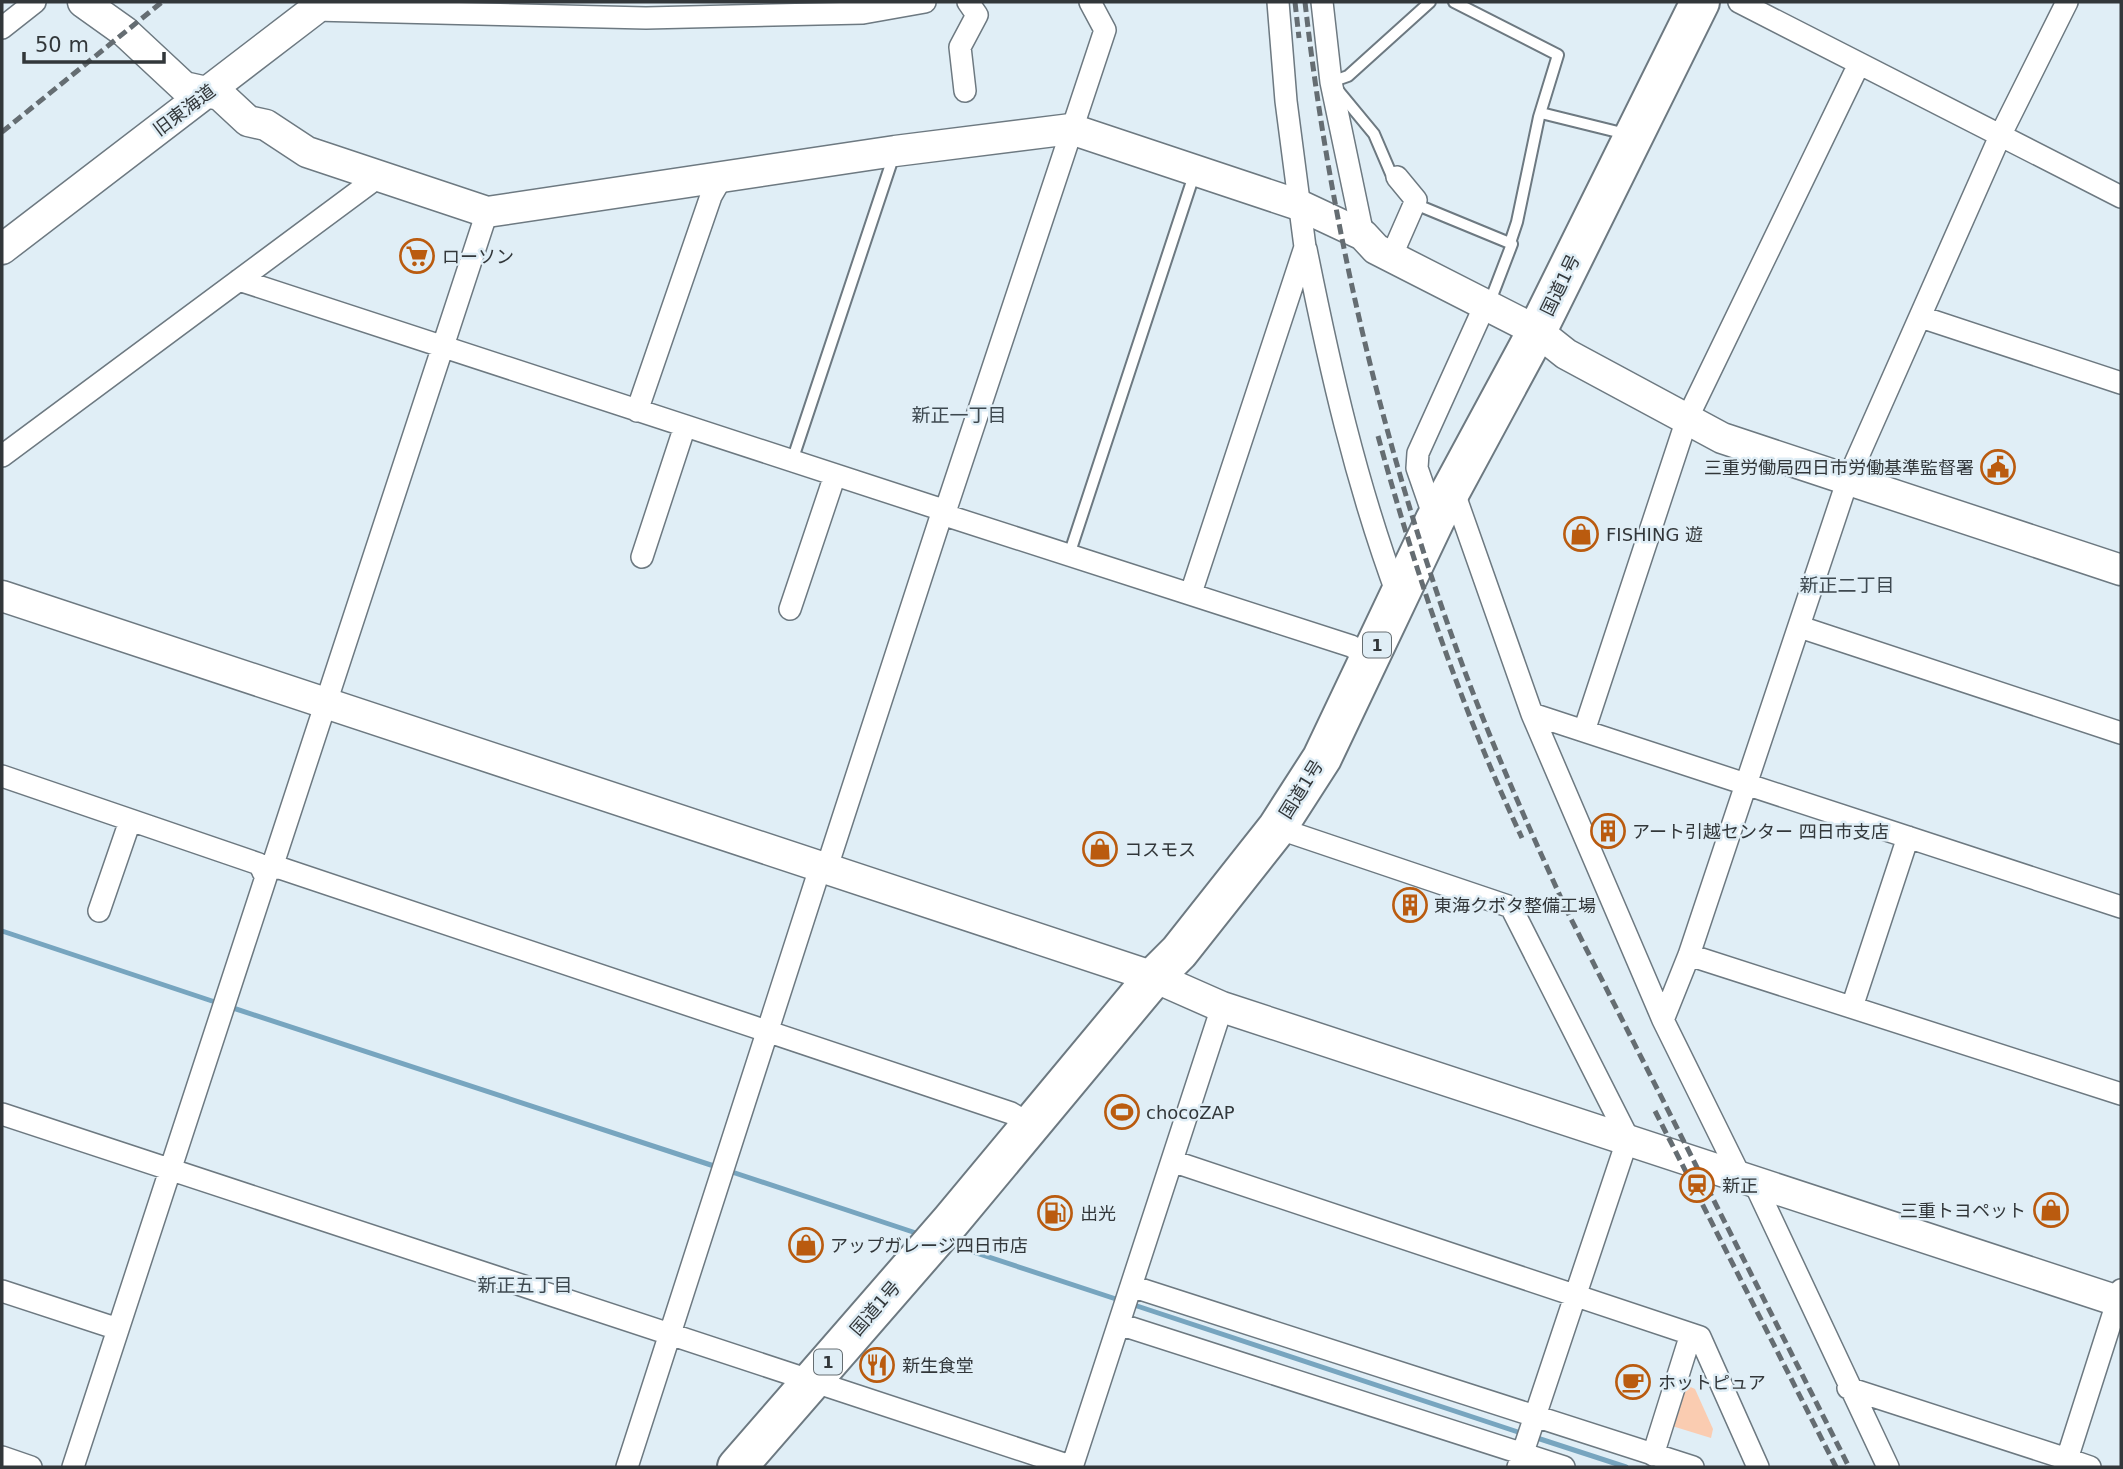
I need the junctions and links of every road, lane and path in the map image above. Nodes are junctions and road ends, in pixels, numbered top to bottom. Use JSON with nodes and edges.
{"nodes":[{"id":1,"x":35,"y":2,"type":"edge"},
{"id":2,"x":83,"y":2,"type":"edge"},
{"id":3,"x":925,"y":2,"type":"edge"},
{"id":4,"x":968,"y":2,"type":"edge"},
{"id":5,"x":1090,"y":2,"type":"edge"},
{"id":6,"x":1278,"y":2,"type":"edge"},
{"id":7,"x":1322,"y":2,"type":"edge"},
{"id":8,"x":1430,"y":2,"type":"edge"},
{"id":9,"x":1454,"y":2,"type":"edge"},
{"id":10,"x":1700,"y":2,"type":"edge"},
{"id":11,"x":1739,"y":2,"type":"edge"},
{"id":12,"x":2067,"y":2,"type":"edge"},
{"id":13,"x":314,"y":6,"type":"edge"},
{"id":14,"x":2,"y":29,"type":"edge"},
{"id":15,"x":1859,"y":64,"type":"junction"},
{"id":16,"x":1331,"y":82,"type":"junction"},
{"id":17,"x":965,"y":91,"type":"dead end"},
{"id":18,"x":206,"y":93,"type":"junction"},
{"id":19,"x":1541,"y":113,"type":"junction"},
{"id":20,"x":1070,"y":129,"type":"junction"},
{"id":21,"x":1633,"y":136,"type":"junction"},
{"id":22,"x":2000,"y":136,"type":"junction"},
{"id":23,"x":895,"y":151,"type":"junction"},
{"id":24,"x":1196,"y":169,"type":"junction"},
{"id":25,"x":378,"y":177,"type":"junction"},
{"id":26,"x":722,"y":177,"type":"junction"},
{"id":27,"x":1397,"y":177,"type":"joint"},
{"id":28,"x":2121,"y":197,"type":"edge"},
{"id":29,"x":1415,"y":204,"type":"junction"},
{"id":30,"x":1299,"y":205,"type":"junction"},
{"id":31,"x":488,"y":212,"type":"junction"},
{"id":32,"x":1363,"y":235,"type":"junction"},
{"id":33,"x":1510,"y":243,"type":"junction"},
{"id":34,"x":1305,"y":247,"type":"junction"},
{"id":35,"x":2,"y":249,"type":"edge"},
{"id":36,"x":1391,"y":257,"type":"junction"},
{"id":37,"x":239,"y":280,"type":"junction"},
{"id":38,"x":1487,"y":306,"type":"junction"},
{"id":39,"x":1921,"y":317,"type":"junction"},
{"id":40,"x":1536,"y":331,"type":"junction"},
{"id":41,"x":442,"y":348,"type":"junction"},
{"id":42,"x":2121,"y":383,"type":"edge"},
{"id":43,"x":637,"y":411,"type":"junction"},
{"id":44,"x":1687,"y":419,"type":"junction"},
{"id":45,"x":685,"y":426,"type":"junction"},
{"id":46,"x":7,"y":446,"type":"edge"},
{"id":47,"x":792,"y":461,"type":"junction"},
{"id":48,"x":835,"y":475,"type":"junction"},
{"id":49,"x":1848,"y":480,"type":"junction"},
{"id":50,"x":1452,"y":487,"type":"junction"},
{"id":51,"x":944,"y":511,"type":"junction"},
{"id":52,"x":1435,"y":520,"type":"junction"},
{"id":53,"x":1069,"y":555,"type":"junction"},
{"id":54,"x":642,"y":557,"type":"dead end"},
{"id":55,"x":2121,"y":570,"type":"edge"},
{"id":56,"x":1191,"y":593,"type":"junction"},
{"id":57,"x":2,"y":596,"type":"edge"},
{"id":58,"x":1398,"y":598,"type":"junction"},
{"id":59,"x":790,"y":609,"type":"dead end"},
{"id":60,"x":1800,"y":627,"type":"junction"},
{"id":61,"x":1371,"y":657,"type":"junction"},
{"id":62,"x":326,"y":701,"type":"junction"},
{"id":63,"x":1532,"y":714,"type":"junction"},
{"id":64,"x":1584,"y":730,"type":"junction"},
{"id":65,"x":2121,"y":733,"type":"edge"},
{"id":66,"x":2,"y":776,"type":"edge"},
{"id":67,"x":1746,"y":784,"type":"junction"},
{"id":68,"x":130,"y":821,"type":"junction"},
{"id":69,"x":1277,"y":828,"type":"junction"},
{"id":70,"x":1908,"y":837,"type":"junction"},
{"id":71,"x":824,"y":866,"type":"junction"},
{"id":72,"x":267,"y":870,"type":"junction"},
{"id":73,"x":2121,"y":907,"type":"edge"},
{"id":74,"x":99,"y":911,"type":"dead end"},
{"id":75,"x":1689,"y":955,"type":"junction"},
{"id":76,"x":1154,"y":977,"type":"junction"},
{"id":77,"x":1222,"y":1007,"type":"junction"},
{"id":78,"x":1852,"y":1007,"type":"junction"},
{"id":79,"x":1663,"y":1020,"type":"junction"},
{"id":80,"x":769,"y":1031,"type":"junction"},
{"id":81,"x":2121,"y":1094,"type":"edge"},
{"id":82,"x":2,"y":1114,"type":"edge"},
{"id":83,"x":1031,"y":1125,"type":"junction"},
{"id":84,"x":1628,"y":1138,"type":"junction"},
{"id":85,"x":1172,"y":1161,"type":"junction"},
{"id":86,"x":170,"y":1169,"type":"junction"},
{"id":87,"x":1746,"y":1178,"type":"junction"},
{"id":88,"x":1130,"y":1288,"type":"junction"},
{"id":89,"x":2,"y":1291,"type":"edge"},
{"id":90,"x":1576,"y":1293,"type":"junction"},
{"id":91,"x":2120,"y":1297,"type":"edge"},
{"id":92,"x":1121,"y":1319,"type":"junction"},
{"id":93,"x":118,"y":1329,"type":"junction"},
{"id":94,"x":1691,"y":1334,"type":"junction"},
{"id":95,"x":670,"y":1335,"type":"junction"},
{"id":96,"x":810,"y":1383,"type":"junction"},
{"id":97,"x":1848,"y":1388,"type":"junction"},
{"id":98,"x":1534,"y":1420,"type":"junction"},
{"id":99,"x":1653,"y":1455,"type":"junction"},
{"id":100,"x":1522,"y":1456,"type":"edge"},
{"id":101,"x":2,"y":1457,"type":"edge"},
{"id":102,"x":2065,"y":1463,"type":"edge"},
{"id":103,"x":31,"y":1467,"type":"edge"},
{"id":104,"x":72,"y":1467,"type":"edge"},
{"id":105,"x":626,"y":1467,"type":"edge"},
{"id":106,"x":737,"y":1467,"type":"edge"},
{"id":107,"x":1072,"y":1467,"type":"edge"},
{"id":108,"x":1564,"y":1467,"type":"edge"},
{"id":109,"x":1693,"y":1467,"type":"edge"},
{"id":110,"x":1758,"y":1467,"type":"edge"},
{"id":111,"x":1888,"y":1467,"type":"edge"},
{"id":112,"x":2090,"y":1467,"type":"edge"}],
"edges":[{"from":1,"to":14,"type":"street"},
{"from":2,"to":18,"type":"street"},
{"from":3,"to":13,"type":"street","name":"旧東海道"},
{"from":4,"to":17,"type":"street"},
{"from":5,"to":20,"type":"street"},
{"from":6,"to":30,"type":"street"},
{"from":7,"to":16,"type":"street"},
{"from":8,"to":16,"type":"lane"},
{"from":9,"to":19,"type":"lane"},
{"from":10,"to":21,"type":"highway","name":"国道1号","number":"1"},
{"from":11,"to":15,"type":"street"},
{"from":12,"to":22,"type":"street"},
{"from":13,"to":18,"type":"street","name":"旧東海道"},
{"from":15,"to":22,"type":"street"},
{"from":15,"to":44,"type":"street"},
{"from":16,"to":27,"type":"lane"},
{"from":16,"to":32,"type":"street"},
{"from":18,"to":25,"type":"street"},
{"from":18,"to":35,"type":"street","name":"旧東海道"},
{"from":19,"to":21,"type":"lane"},
{"from":19,"to":33,"type":"lane"},
{"from":20,"to":23,"type":"street"},
{"from":20,"to":24,"type":"street"},
{"from":20,"to":51,"type":"street"},
{"from":21,"to":40,"type":"highway","name":"国道1号","number":"1"},
{"from":22,"to":28,"type":"street"},
{"from":22,"to":39,"type":"street"},
{"from":23,"to":26,"type":"street"},
{"from":23,"to":47,"type":"lane"},
{"from":24,"to":30,"type":"street"},
{"from":24,"to":53,"type":"lane"},
{"from":25,"to":31,"type":"street"},
{"from":25,"to":37,"type":"street"},
{"from":26,"to":31,"type":"street"},
{"from":26,"to":43,"type":"street"},
{"from":27,"to":29,"type":"street"},
{"from":29,"to":33,"type":"lane"},
{"from":29,"to":36,"type":"street"},
{"from":30,"to":32,"type":"street"},
{"from":30,"to":34,"type":"street"},
{"from":31,"to":41,"type":"street"},
{"from":32,"to":36,"type":"street"},
{"from":33,"to":38,"type":"lane"},
{"from":34,"to":56,"type":"street"},
{"from":34,"to":58,"type":"street"},
{"from":36,"to":38,"type":"street"},
{"from":37,"to":41,"type":"street"},
{"from":37,"to":46,"type":"street"},
{"from":38,"to":40,"type":"street"},
{"from":38,"to":52,"type":"street"},
{"from":39,"to":42,"type":"street"},
{"from":39,"to":49,"type":"street"},
{"from":40,"to":44,"type":"street"},
{"from":40,"to":50,"type":"highway","name":"国道1号","number":"1"},
{"from":41,"to":43,"type":"street"},
{"from":41,"to":62,"type":"street"},
{"from":43,"to":45,"type":"street"},
{"from":44,"to":49,"type":"street"},
{"from":44,"to":64,"type":"street"},
{"from":45,"to":47,"type":"street"},
{"from":45,"to":54,"type":"street"},
{"from":47,"to":48,"type":"street"},
{"from":48,"to":51,"type":"street"},
{"from":48,"to":59,"type":"street"},
{"from":49,"to":55,"type":"street"},
{"from":49,"to":60,"type":"street"},
{"from":50,"to":52,"type":"highway","name":"国道1号","number":"1"},
{"from":50,"to":63,"type":"street"},
{"from":51,"to":53,"type":"street"},
{"from":51,"to":71,"type":"street"},
{"from":52,"to":58,"type":"highway","name":"国道1号","number":"1"},
{"from":53,"to":56,"type":"street"},
{"from":56,"to":61,"type":"street"},
{"from":57,"to":62,"type":"street"},
{"from":58,"to":61,"type":"highway","name":"国道1号","number":"1"},
{"from":60,"to":65,"type":"street"},
{"from":60,"to":67,"type":"street"},
{"from":61,"to":69,"type":"highway","name":"国道1号","number":"1"},
{"from":62,"to":71,"type":"street"},
{"from":62,"to":72,"type":"street"},
{"from":63,"to":64,"type":"street"},
{"from":63,"to":79,"type":"street"},
{"from":64,"to":67,"type":"street"},
{"from":66,"to":68,"type":"street"},
{"from":67,"to":70,"type":"street"},
{"from":67,"to":75,"type":"street"},
{"from":68,"to":72,"type":"street"},
{"from":68,"to":74,"type":"street"},
{"from":69,"to":76,"type":"highway","name":"国道1号","number":"1"},
{"from":69,"to":84,"type":"street"},
{"from":70,"to":73,"type":"street"},
{"from":70,"to":78,"type":"street"},
{"from":71,"to":76,"type":"street"},
{"from":71,"to":80,"type":"street"},
{"from":72,"to":80,"type":"street"},
{"from":72,"to":86,"type":"street"},
{"from":75,"to":78,"type":"street"},
{"from":75,"to":79,"type":"street"},
{"from":76,"to":77,"type":"street"},
{"from":76,"to":83,"type":"highway","name":"国道1号","number":"1"},
{"from":77,"to":84,"type":"street"},
{"from":77,"to":85,"type":"street"},
{"from":78,"to":81,"type":"street"},
{"from":79,"to":87,"type":"street"},
{"from":80,"to":83,"type":"street"},
{"from":80,"to":95,"type":"street"},
{"from":82,"to":86,"type":"street"},
{"from":83,"to":96,"type":"highway","name":"国道1号","number":"1"},
{"from":84,"to":87,"type":"street"},
{"from":84,"to":90,"type":"street"},
{"from":85,"to":88,"type":"street"},
{"from":85,"to":90,"type":"street"},
{"from":86,"to":93,"type":"street"},
{"from":86,"to":95,"type":"street"},
{"from":87,"to":91,"type":"street"},
{"from":87,"to":97,"type":"street"},
{"from":88,"to":92,"type":"street"},
{"from":88,"to":98,"type":"street"},
{"from":89,"to":93,"type":"street"},
{"from":90,"to":94,"type":"street"},
{"from":90,"to":98,"type":"street"},
{"from":91,"to":102,"type":"street"},
{"from":92,"to":100,"type":"street"},
{"from":92,"to":107,"type":"street"},
{"from":93,"to":104,"type":"street"},
{"from":94,"to":99,"type":"street"},
{"from":94,"to":110,"type":"street"},
{"from":95,"to":96,"type":"street"},
{"from":95,"to":105,"type":"street"},
{"from":96,"to":106,"type":"highway","name":"国道1号","number":"1"},
{"from":96,"to":107,"type":"street"},
{"from":97,"to":102,"type":"street"},
{"from":97,"to":111,"type":"street"},
{"from":98,"to":99,"type":"street"},
{"from":98,"to":100,"type":"street"},
{"from":99,"to":109,"type":"street"},
{"from":100,"to":108,"type":"street"},
{"from":101,"to":103,"type":"street"},
{"from":102,"to":112,"type":"street"}]}
